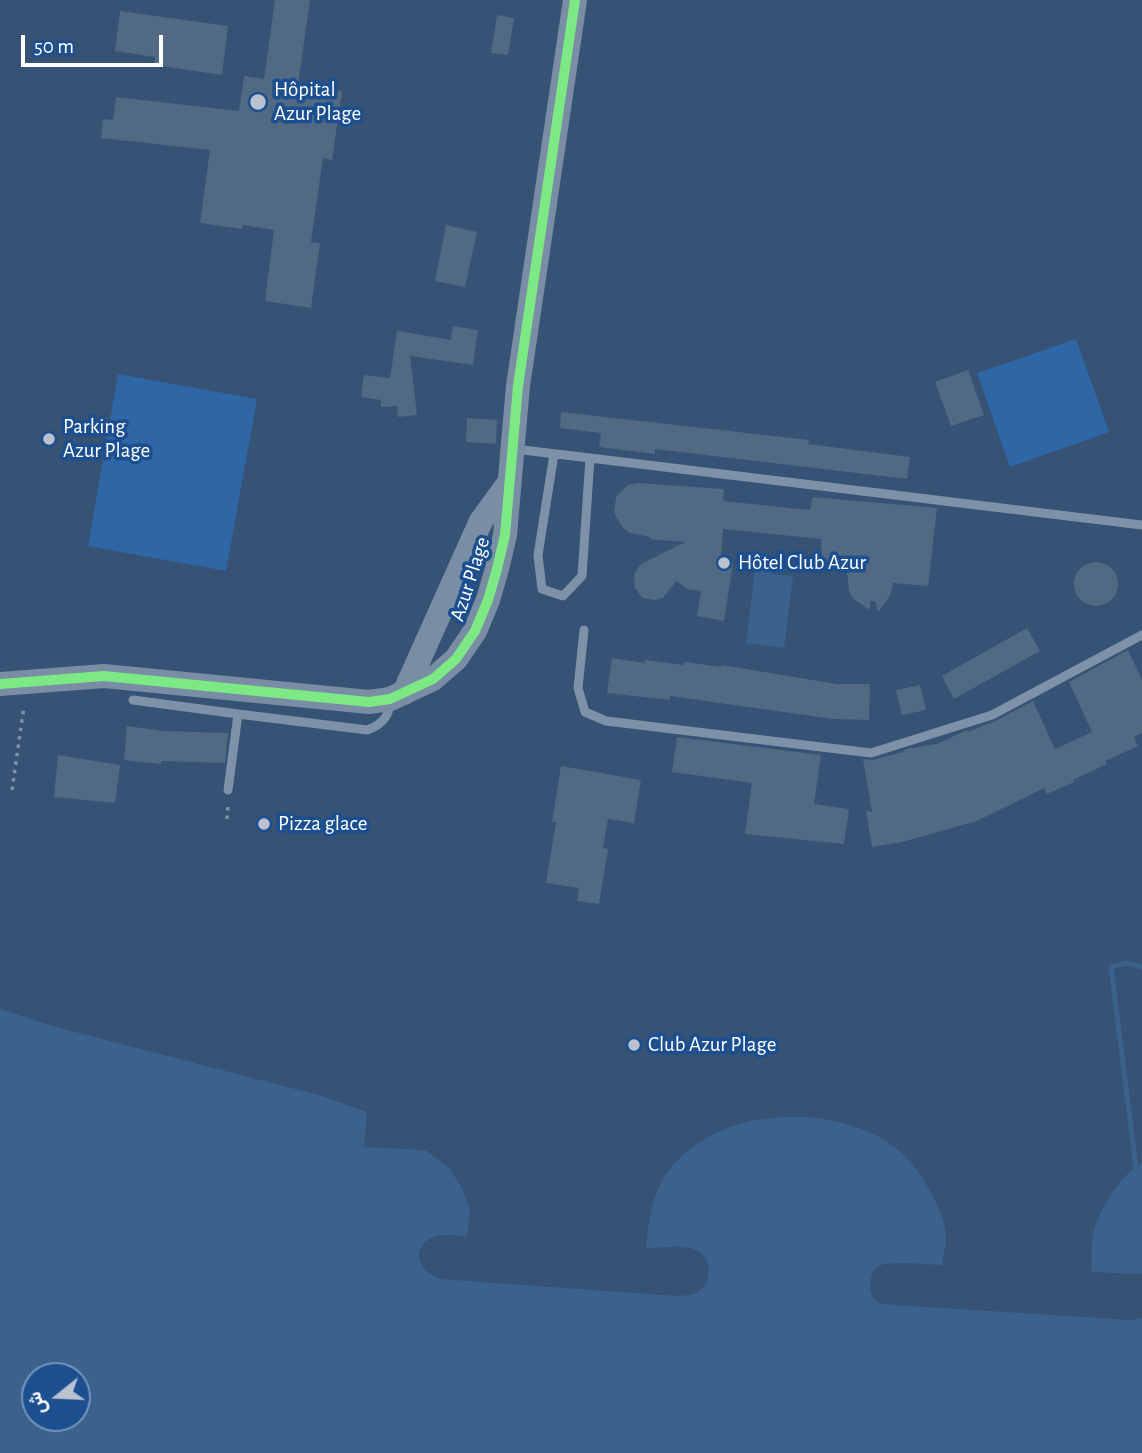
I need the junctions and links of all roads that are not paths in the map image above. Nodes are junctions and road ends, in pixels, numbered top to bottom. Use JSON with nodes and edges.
{"nodes":[{"id":1,"x":576,"y":0,"type":"edge"},
{"id":2,"x":512,"y":449,"type":"junction"},
{"id":3,"x":554,"y":454,"type":"junction"},
{"id":4,"x":590,"y":458,"type":"junction"},
{"id":5,"x":508,"y":484,"type":"junction"},
{"id":6,"x":1142,"y":525,"type":"edge"},
{"id":7,"x":584,"y":631,"type":"dead end"},
{"id":8,"x":1142,"y":635,"type":"edge"},
{"id":9,"x":0,"y":684,"type":"edge"},
{"id":10,"x":397,"y":696,"type":"junction"},
{"id":11,"x":133,"y":700,"type":"dead end"},
{"id":12,"x":238,"y":714,"type":"junction"},
{"id":13,"x":228,"y":790,"type":"dead end"}],
"edges":[{"from":1,"to":2,"type":"street","name":"Azur Plage"},
{"from":2,"to":3,"type":"lane"},
{"from":2,"to":5,"type":"street","name":"Azur Plage"},
{"from":3,"to":4,"type":"lane"},
{"from":3,"to":4,"type":"lane"},
{"from":4,"to":6,"type":"lane"},
{"from":5,"to":10,"type":"street","name":"Azur Plage"},
{"from":5,"to":10,"type":"street","name":"Azur Plage"},
{"from":7,"to":8,"type":"lane"},
{"from":9,"to":10,"type":"street","name":"Azur Plage"},
{"from":10,"to":12,"type":"lane"},
{"from":11,"to":12,"type":"lane"},
{"from":12,"to":13,"type":"lane"}]}
